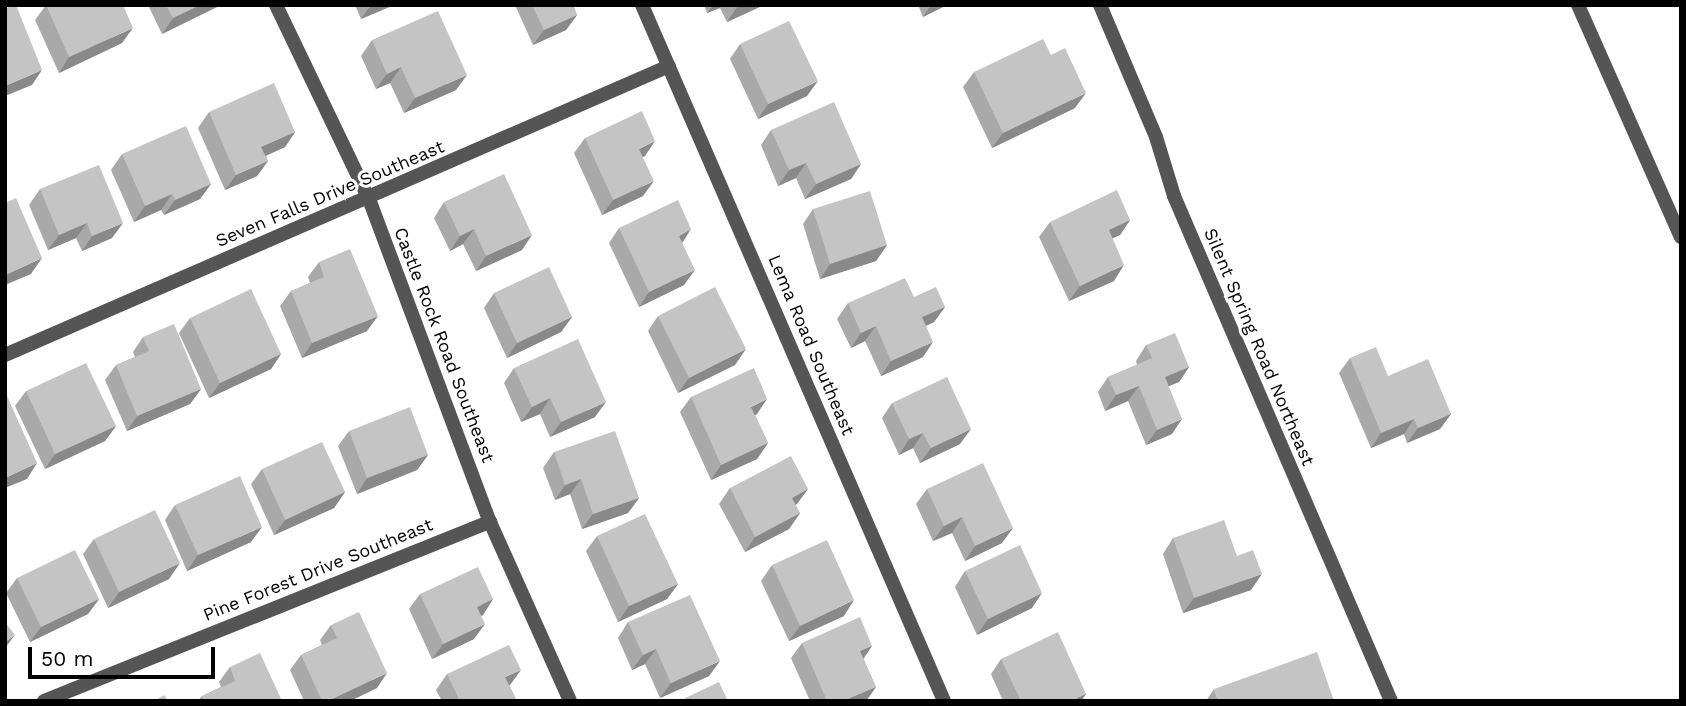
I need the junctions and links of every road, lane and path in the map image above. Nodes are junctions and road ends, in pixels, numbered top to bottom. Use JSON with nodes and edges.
{"nodes":[{"id":1,"x":276,"y":5,"type":"edge"},
{"id":2,"x":642,"y":5,"type":"edge"},
{"id":3,"x":1100,"y":5,"type":"edge"},
{"id":4,"x":1578,"y":5,"type":"edge"},
{"id":5,"x":670,"y":66,"type":"junction"},
{"id":6,"x":369,"y":199,"type":"junction"},
{"id":7,"x":1681,"y":236,"type":"edge"},
{"id":8,"x":5,"y":355,"type":"edge"},
{"id":9,"x":490,"y":522,"type":"junction"},
{"id":10,"x":44,"y":701,"type":"edge"},
{"id":11,"x":570,"y":701,"type":"edge"},
{"id":12,"x":944,"y":701,"type":"edge"},
{"id":13,"x":1391,"y":701,"type":"edge"}],
"edges":[{"from":1,"to":6,"type":"street","name":"Castle Rock Road Southeast"},
{"from":2,"to":5,"type":"street","name":"Lema Road Southeast"},
{"from":3,"to":13,"type":"street","name":"Silent Spring Road Northeast"},
{"from":4,"to":7,"type":"street"},
{"from":5,"to":6,"type":"street","name":"Seven Falls Drive Southeast"},
{"from":5,"to":12,"type":"street","name":"Lema Road Southeast"},
{"from":6,"to":8,"type":"street","name":"Seven Falls Drive Southeast"},
{"from":6,"to":9,"type":"street","name":"Castle Rock Road Southeast"},
{"from":9,"to":10,"type":"street","name":"Pine Forest Drive Southeast"},
{"from":9,"to":11,"type":"street","name":"Castle Rock Road Southeast"}]}
